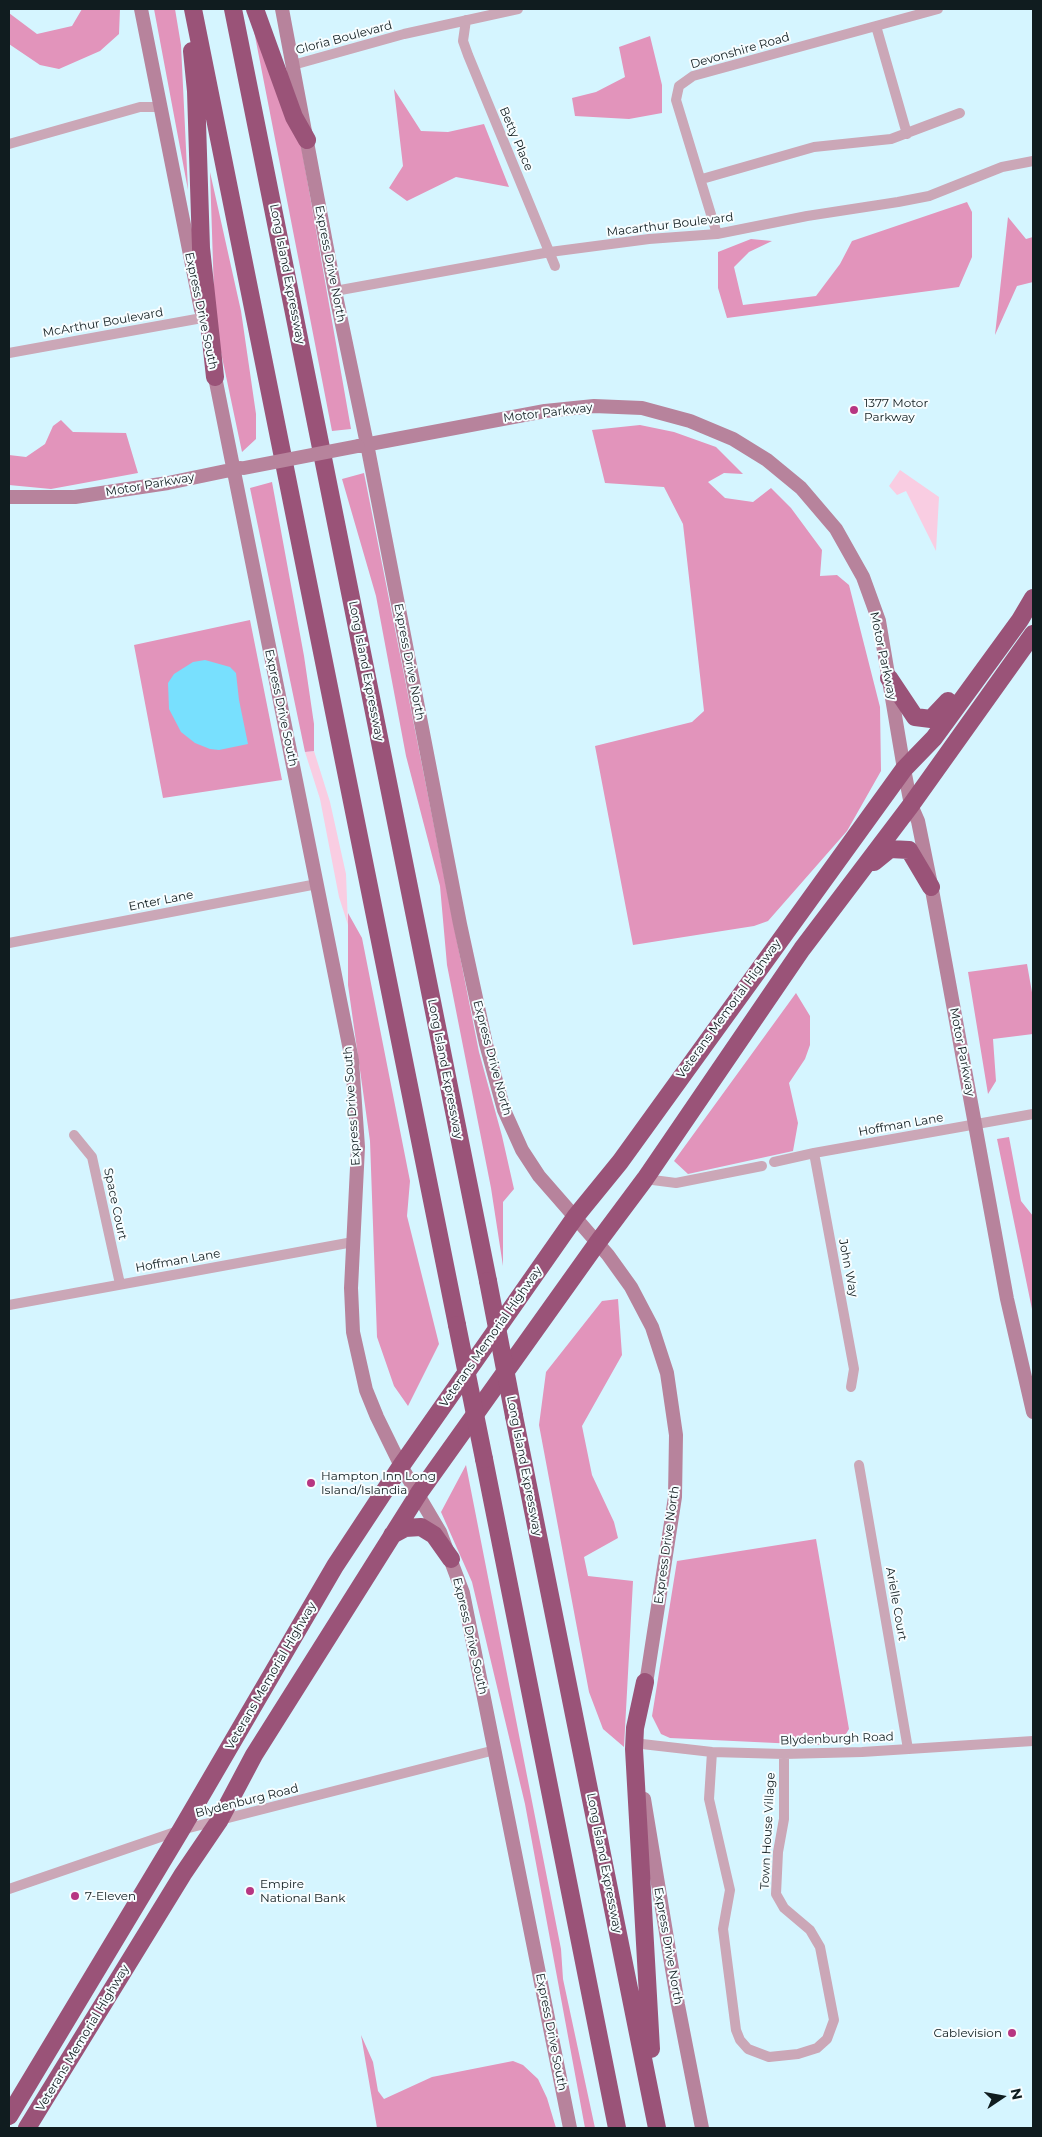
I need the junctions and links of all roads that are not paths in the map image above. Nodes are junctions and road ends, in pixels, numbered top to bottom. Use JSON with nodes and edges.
{"nodes":[{"id":1,"x":141,"y":9,"type":"edge"},
{"id":2,"x":187,"y":9,"type":"edge"},
{"id":3,"x":193,"y":9,"type":"edge"},
{"id":4,"x":233,"y":9,"type":"edge"},
{"id":5,"x":255,"y":9,"type":"edge"},
{"id":6,"x":282,"y":9,"type":"edge"},
{"id":7,"x":518,"y":9,"type":"edge"},
{"id":8,"x":938,"y":9,"type":"edge"},
{"id":9,"x":466,"y":20,"type":"junction"},
{"id":10,"x":876,"y":26,"type":"junction"},
{"id":11,"x":293,"y":65,"type":"junction"},
{"id":12,"x":160,"y":106,"type":"junction"},
{"id":13,"x":960,"y":113,"type":"dead end"},
{"id":14,"x":907,"y":134,"type":"junction"},
{"id":15,"x":306,"y":140,"type":"junction"},
{"id":16,"x":9,"y":144,"type":"edge"},
{"id":17,"x":1033,"y":161,"type":"edge"},
{"id":18,"x":702,"y":179,"type":"junction"},
{"id":19,"x":717,"y":234,"type":"junction"},
{"id":20,"x":550,"y":252,"type":"junction"},
{"id":21,"x":555,"y":266,"type":"dead end"},
{"id":22,"x":335,"y":291,"type":"junction"},
{"id":23,"x":202,"y":318,"type":"junction"},
{"id":24,"x":9,"y":353,"type":"edge"},
{"id":25,"x":215,"y":377,"type":"junction"},
{"id":26,"x":363,"y":445,"type":"junction"},
{"id":27,"x":239,"y":469,"type":"junction"},
{"id":28,"x":9,"y":497,"type":"edge"},
{"id":29,"x":1033,"y":598,"type":"edge"},
{"id":30,"x":1033,"y":634,"type":"edge"},
{"id":31,"x":997,"y":650,"type":"junction"},
{"id":32,"x":889,"y":678,"type":"junction"},
{"id":33,"x":904,"y":769,"type":"junction"},
{"id":34,"x":911,"y":805,"type":"junction"},
{"id":35,"x":317,"y":884,"type":"junction"},
{"id":36,"x":931,"y":888,"type":"junction"},
{"id":37,"x":829,"y":913,"type":"junction"},
{"id":38,"x":9,"y":943,"type":"edge"},
{"id":39,"x":1033,"y":1114,"type":"edge"},
{"id":40,"x":976,"y":1125,"type":"junction"},
{"id":41,"x":74,"y":1135,"type":"dead end"},
{"id":42,"x":814,"y":1153,"type":"junction"},
{"id":43,"x":774,"y":1162,"type":"dead end"},
{"id":44,"x":762,"y":1166,"type":"dead end"},
{"id":45,"x":645,"y":1180,"type":"junction"},
{"id":46,"x":576,"y":1216,"type":"junction"},
{"id":47,"x":353,"y":1242,"type":"junction"},
{"id":48,"x":598,"y":1242,"type":"junction"},
{"id":49,"x":120,"y":1284,"type":"junction"},
{"id":50,"x":9,"y":1305,"type":"edge"},
{"id":51,"x":851,"y":1387,"type":"dead end"},
{"id":52,"x":1033,"y":1412,"type":"edge"},
{"id":53,"x":859,"y":1465,"type":"dead end"},
{"id":54,"x":401,"y":1466,"type":"junction"},
{"id":55,"x":419,"y":1493,"type":"junction"},
{"id":56,"x":392,"y":1535,"type":"junction"},
{"id":57,"x":451,"y":1559,"type":"junction"},
{"id":58,"x":645,"y":1682,"type":"junction"},
{"id":59,"x":1033,"y":1741,"type":"edge"},
{"id":60,"x":642,"y":1744,"type":"junction"},
{"id":61,"x":908,"y":1748,"type":"junction"},
{"id":62,"x":495,"y":1750,"type":"junction"},
{"id":63,"x":712,"y":1752,"type":"junction"},
{"id":64,"x":784,"y":1754,"type":"junction"},
{"id":65,"x":219,"y":1821,"type":"junction"},
{"id":66,"x":181,"y":1830,"type":"junction"},
{"id":67,"x":9,"y":1889,"type":"edge"},
{"id":68,"x":9,"y":2116,"type":"edge"},
{"id":69,"x":27,"y":2128,"type":"edge"},
{"id":70,"x":570,"y":2128,"type":"edge"},
{"id":71,"x":617,"y":2128,"type":"edge"},
{"id":72,"x":657,"y":2128,"type":"edge"},
{"id":73,"x":662,"y":2128,"type":"edge"},
{"id":74,"x":702,"y":2128,"type":"edge"}],
"edges":[{"from":1,"to":12,"type":"main road","name":"Express Drive South"},
{"from":2,"to":25,"type":"highway"},
{"from":3,"to":71,"type":"highway","bridge":true},
{"from":4,"to":72,"type":"highway","name":"Long Island Expressway","bridge":true},
{"from":5,"to":15,"type":"highway"},
{"from":6,"to":11,"type":"main road","name":"Express Drive North"},
{"from":7,"to":9,"type":"street","name":"Gloria Boulevard"},
{"from":8,"to":10,"type":"street","name":"Devonshire Road"},
{"from":9,"to":11,"type":"street","name":"Gloria Boulevard"},
{"from":9,"to":20,"type":"street","name":"Betty Place"},
{"from":10,"to":14,"type":"street"},
{"from":10,"to":18,"type":"street","name":"Devonshire Road"},
{"from":11,"to":15,"type":"main road","name":"Express Drive North"},
{"from":12,"to":16,"type":"street"},
{"from":12,"to":23,"type":"main road","name":"Express Drive South"},
{"from":13,"to":14,"type":"street"},
{"from":14,"to":18,"type":"street"},
{"from":15,"to":22,"type":"main road","name":"Express Drive North"},
{"from":17,"to":19,"type":"street","name":"Macarthur Boulevard"},
{"from":18,"to":19,"type":"street","name":"Devonshire Road"},
{"from":19,"to":20,"type":"street","name":"Macarthur Boulevard"},
{"from":20,"to":21,"type":"street","name":"Betty Place"},
{"from":20,"to":22,"type":"street","name":"Macarthur Boulevard"},
{"from":22,"to":26,"type":"main road","name":"Express Drive North"},
{"from":23,"to":24,"type":"street","name":"McArthur Boulevard"},
{"from":23,"to":25,"type":"main road","name":"Express Drive South"},
{"from":25,"to":27,"type":"main road","name":"Express Drive South"},
{"from":26,"to":27,"type":"main road","name":"Motor Parkway","bridge":true},
{"from":26,"to":32,"type":"main road","name":"Motor Parkway"},
{"from":26,"to":46,"type":"main road","name":"Express Drive North"},
{"from":27,"to":28,"type":"main road","name":"Motor Parkway"},
{"from":27,"to":35,"type":"main road","name":"Express Drive South"},
{"from":29,"to":31,"type":"highway","name":"Veterans Memorial Highway"},
{"from":30,"to":34,"type":"highway","name":"Veterans Memorial Highway"},
{"from":31,"to":32,"type":"highway"},
{"from":31,"to":33,"type":"highway","name":"Veterans Memorial Highway"},
{"from":32,"to":33,"type":"main road","name":"Motor Parkway"},
{"from":33,"to":34,"type":"main road","name":"Motor Parkway"},
{"from":33,"to":46,"type":"highway","name":"Veterans Memorial Highway"},
{"from":34,"to":36,"type":"main road","name":"Motor Parkway"},
{"from":34,"to":37,"type":"highway","name":"Veterans Memorial Highway"},
{"from":35,"to":38,"type":"street","name":"Enter Lane"},
{"from":35,"to":47,"type":"main road","name":"Express Drive South"},
{"from":36,"to":37,"type":"highway"},
{"from":36,"to":40,"type":"main road","name":"Motor Parkway"},
{"from":37,"to":45,"type":"highway","name":"Veterans Memorial Highway"},
{"from":39,"to":40,"type":"street","name":"Hoffman Lane"},
{"from":40,"to":42,"type":"street","name":"Hoffman Lane"},
{"from":40,"to":52,"type":"main road","name":"Motor Parkway"},
{"from":41,"to":49,"type":"street","name":"Space Court"},
{"from":42,"to":43,"type":"street","name":"Hoffman Lane"},
{"from":42,"to":51,"type":"street","name":"John Way"},
{"from":44,"to":45,"type":"street"},
{"from":45,"to":48,"type":"highway","name":"Veterans Memorial Highway"},
{"from":46,"to":48,"type":"main road","name":"Express Drive North"},
{"from":46,"to":54,"type":"highway","name":"Veterans Memorial Highway"},
{"from":47,"to":49,"type":"street","name":"Hoffman Lane"},
{"from":47,"to":54,"type":"main road","name":"Express Drive South"},
{"from":48,"to":55,"type":"highway","name":"Veterans Memorial Highway"},
{"from":48,"to":58,"type":"main road","name":"Express Drive North"},
{"from":49,"to":50,"type":"street","name":"Hoffman Lane"},
{"from":53,"to":61,"type":"street","name":"Arielle Court"},
{"from":54,"to":55,"type":"main road","name":"Express Drive South"},
{"from":54,"to":66,"type":"highway","name":"Veterans Memorial Highway"},
{"from":55,"to":56,"type":"highway","name":"Veterans Memorial Highway"},
{"from":55,"to":57,"type":"main road","name":"Express Drive South"},
{"from":56,"to":57,"type":"highway"},
{"from":56,"to":65,"type":"highway","name":"Veterans Memorial Highway"},
{"from":57,"to":62,"type":"main road","name":"Express Drive South"},
{"from":58,"to":60,"type":"main road","name":"Express Drive North"},
{"from":58,"to":73,"type":"highway"},
{"from":59,"to":61,"type":"street","name":"Blydenburgh Road"},
{"from":60,"to":63,"type":"street","name":"Blydenburgh Road"},
{"from":60,"to":74,"type":"main road","name":"Express Drive North"},
{"from":61,"to":64,"type":"street","name":"Blydenburgh Road"},
{"from":62,"to":65,"type":"street","name":"Blydenburg Road"},
{"from":62,"to":70,"type":"main road","name":"Express Drive South"},
{"from":63,"to":64,"type":"street","name":"Blydenburgh Road"},
{"from":63,"to":64,"type":"street","name":"Town House Village"},
{"from":65,"to":66,"type":"street","name":"Blydenburg Road"},
{"from":65,"to":69,"type":"highway","name":"Veterans Memorial Highway"},
{"from":66,"to":67,"type":"street","name":"Blydenburg Road"},
{"from":66,"to":68,"type":"highway","name":"Veterans Memorial Highway"}]}
